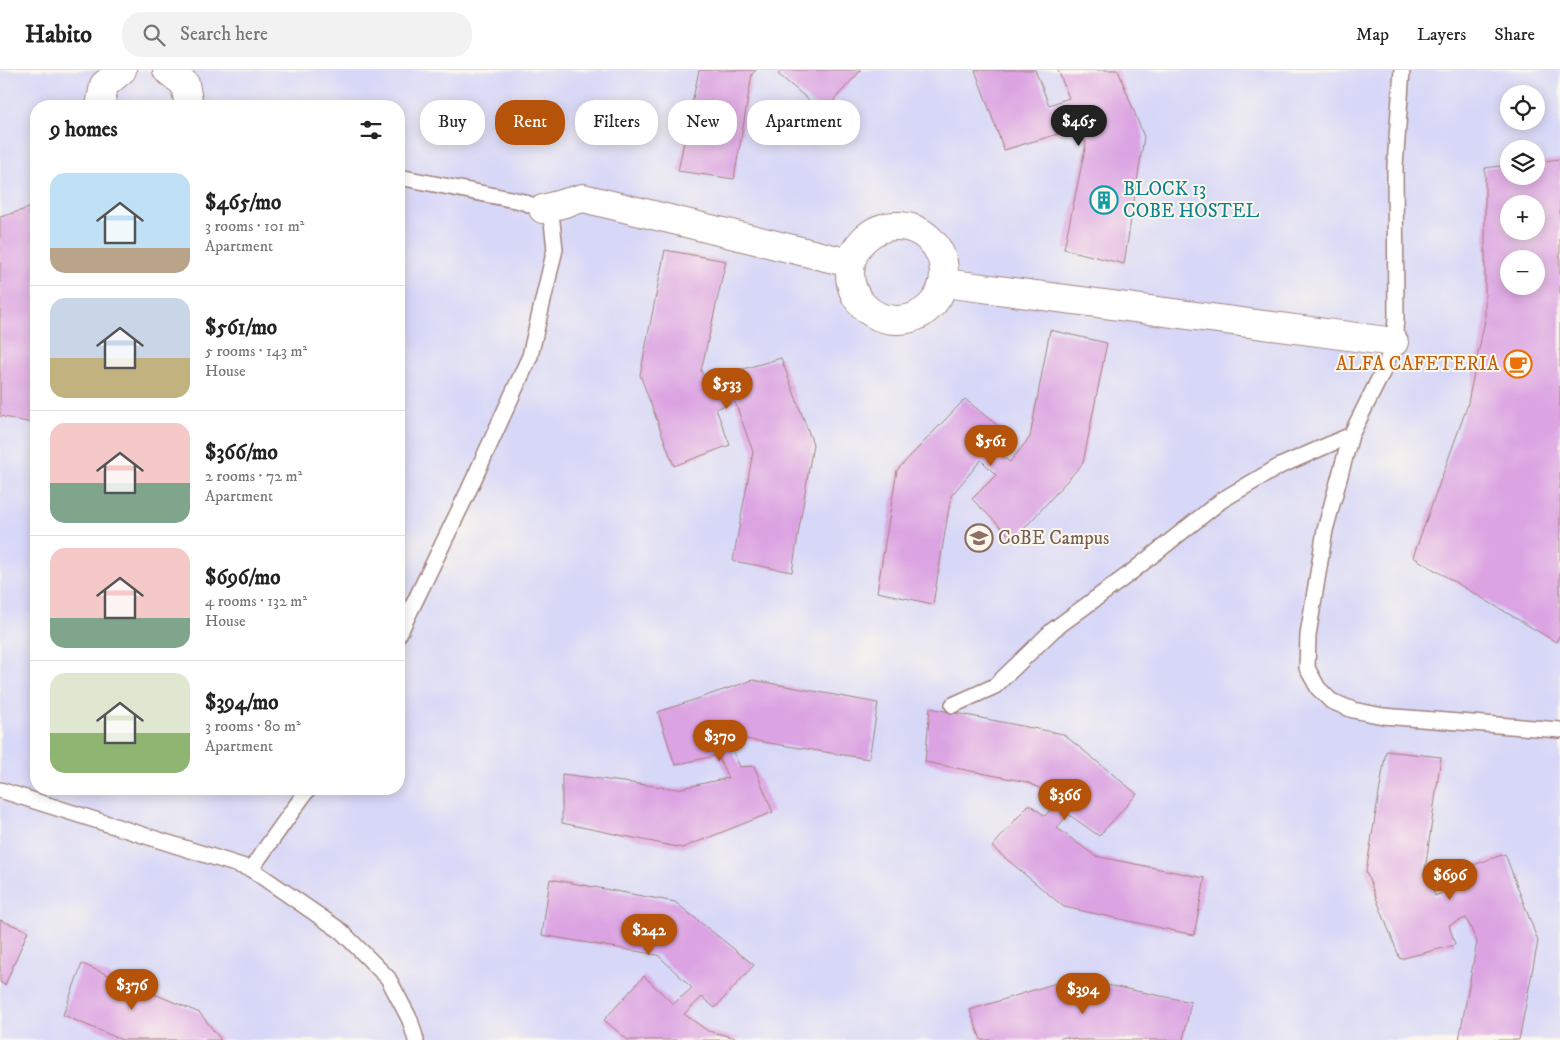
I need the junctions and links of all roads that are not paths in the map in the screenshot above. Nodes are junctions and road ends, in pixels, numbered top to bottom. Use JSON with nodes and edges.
{"nodes":[{"id":1,"x":122,"y":70,"type":"edge"},
{"id":2,"x":167,"y":70,"type":"edge"},
{"id":3,"x":1402,"y":70,"type":"edge"},
{"id":4,"x":101,"y":100,"type":"edge"},
{"id":5,"x":189,"y":100,"type":"edge"},
{"id":6,"x":405,"y":179,"type":"edge"},
{"id":7,"x":543,"y":209,"type":"junction"},
{"id":8,"x":850,"y":263,"type":"junction"},
{"id":9,"x":945,"y":283,"type":"junction"},
{"id":10,"x":1394,"y":342,"type":"junction"},
{"id":11,"x":1351,"y":435,"type":"junction"},
{"id":12,"x":405,"y":622,"type":"edge"},
{"id":13,"x":953,"y":705,"type":"dead end"},
{"id":14,"x":1560,"y":730,"type":"edge"},
{"id":15,"x":0,"y":790,"type":"edge"},
{"id":16,"x":304,"y":795,"type":"edge"},
{"id":17,"x":251,"y":869,"type":"junction"},
{"id":18,"x":416,"y":1040,"type":"edge"}],
"edges":[{"from":1,"to":4,"type":"street"},
{"from":2,"to":5,"type":"street"},
{"from":3,"to":10,"type":"lane"},
{"from":6,"to":7,"type":"lane"},
{"from":7,"to":8,"type":"street"},
{"from":7,"to":12,"type":"lane"},
{"from":8,"to":9,"type":"street"},
{"from":8,"to":9,"type":"street"},
{"from":9,"to":10,"type":"street"},
{"from":10,"to":11,"type":"lane"},
{"from":11,"to":13,"type":"lane"},
{"from":11,"to":14,"type":"lane"},
{"from":15,"to":17,"type":"lane"},
{"from":16,"to":17,"type":"lane"},
{"from":17,"to":18,"type":"lane"}]}
